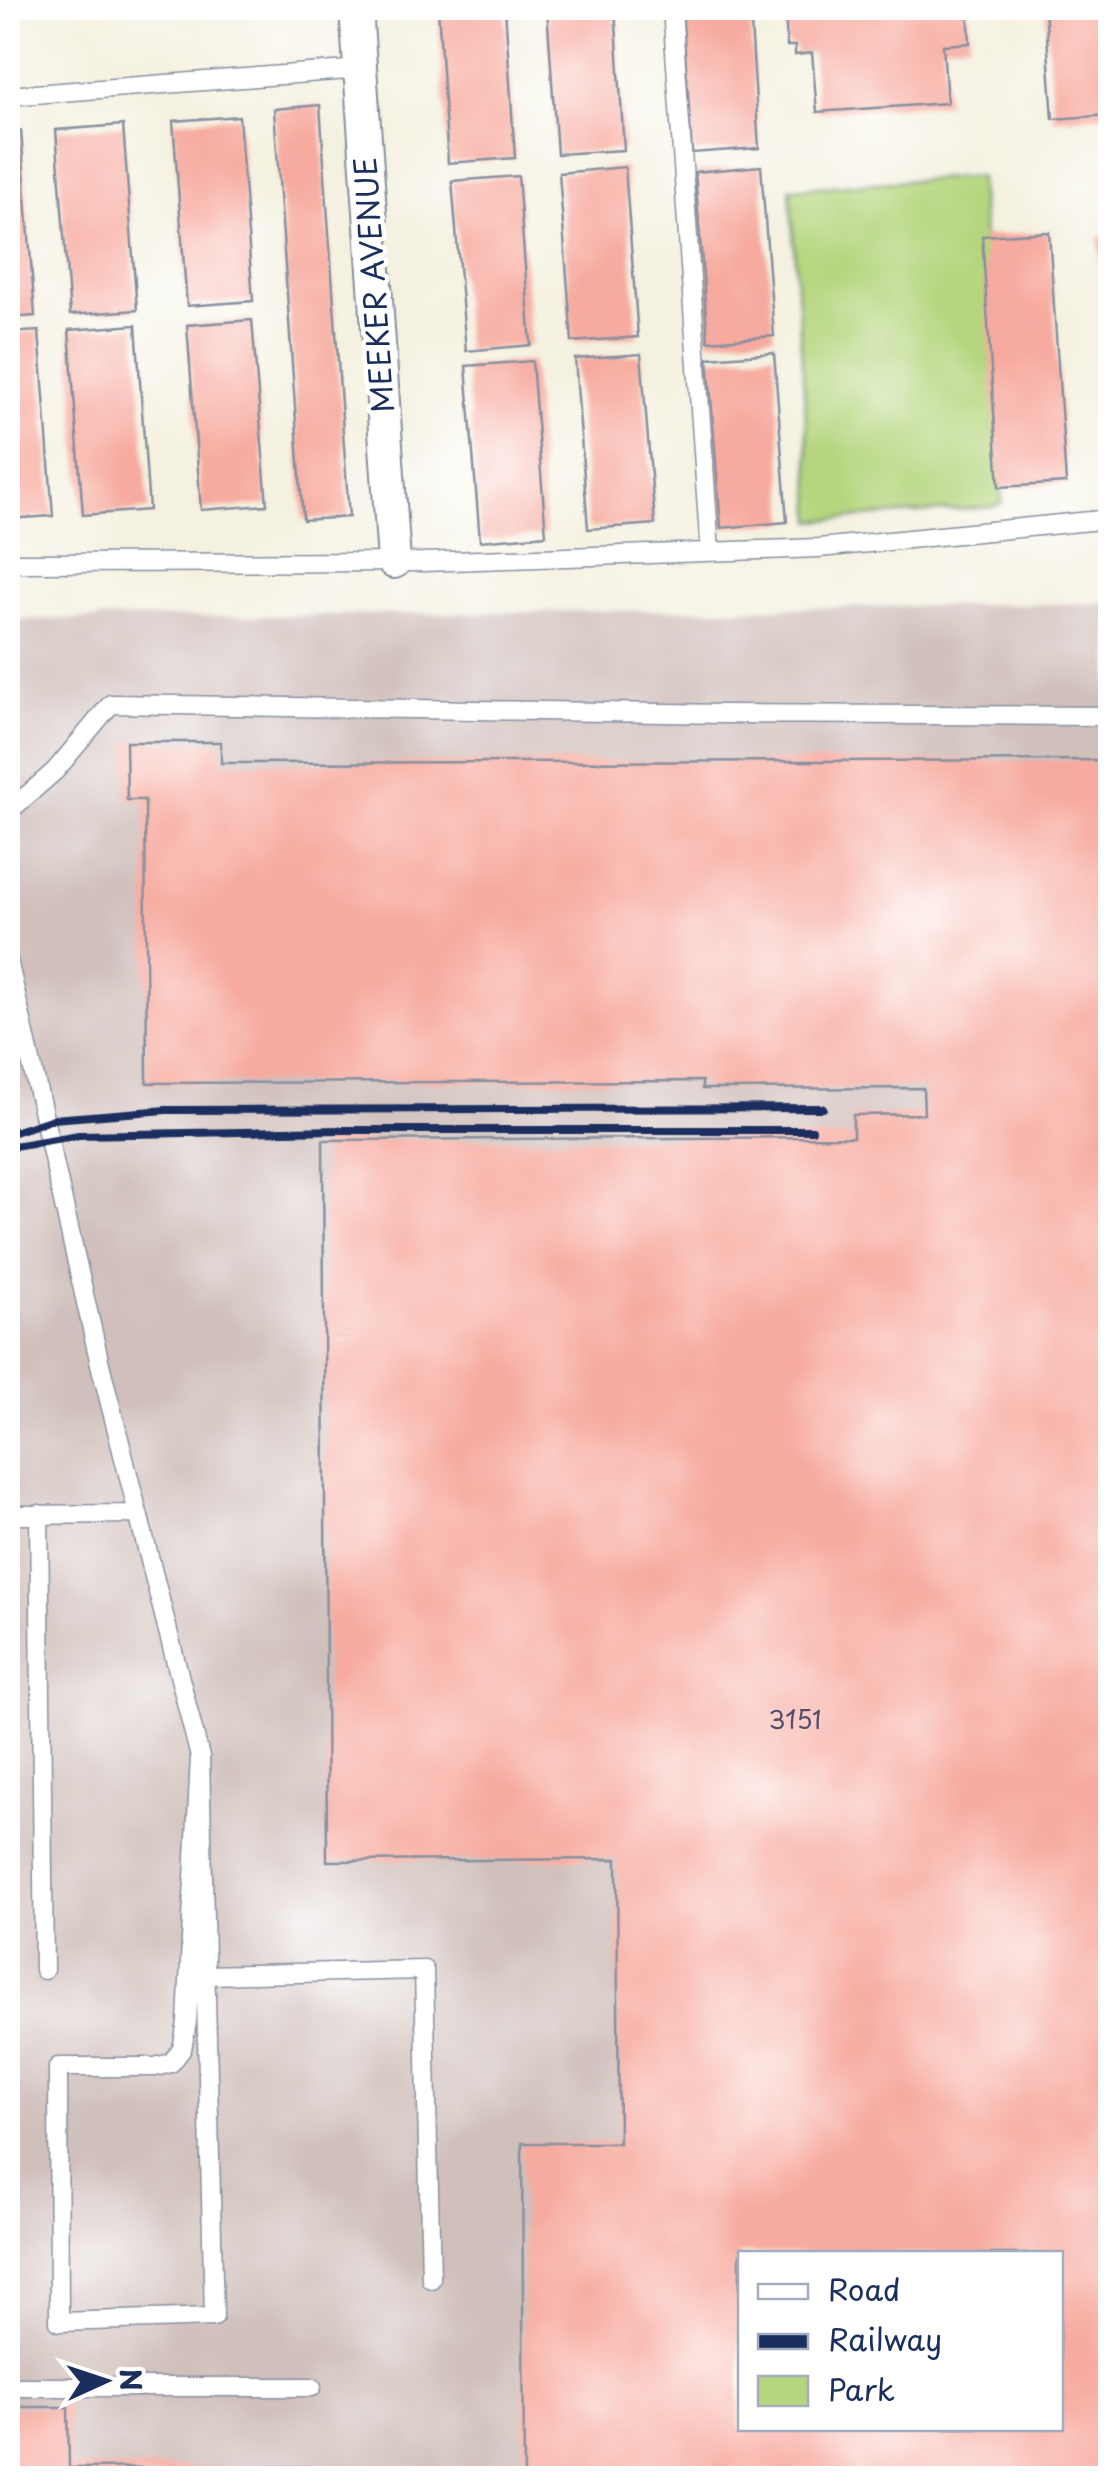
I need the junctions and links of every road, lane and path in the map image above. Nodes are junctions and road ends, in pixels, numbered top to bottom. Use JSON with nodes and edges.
{"nodes":[{"id":1,"x":356,"y":8,"type":"edge"},
{"id":2,"x":672,"y":8,"type":"edge"},
{"id":3,"x":360,"y":69,"type":"junction"},
{"id":4,"x":8,"y":96,"type":"edge"},
{"id":5,"x":1110,"y":519,"type":"edge"},
{"id":6,"x":710,"y":552,"type":"junction"},
{"id":7,"x":394,"y":562,"type":"junction"},
{"id":8,"x":8,"y":563,"type":"edge"},
{"id":9,"x":1110,"y":716,"type":"edge"},
{"id":10,"x":8,"y":812,"type":"edge"},
{"id":11,"x":8,"y":960,"type":"edge"},
{"id":12,"x":8,"y":1514,"type":"edge"},
{"id":13,"x":39,"y":1514,"type":"junction"},
{"id":14,"x":138,"y":1514,"type":"junction"},
{"id":15,"x":200,"y":1757,"type":"junction"},
{"id":16,"x":44,"y":1970,"type":"dead end"},
{"id":17,"x":207,"y":1975,"type":"junction"},
{"id":18,"x":431,"y":2279,"type":"dead end"},
{"id":19,"x":8,"y":2387,"type":"edge"},
{"id":20,"x":312,"y":2387,"type":"dead end"}],
"edges":[{"from":1,"to":3,"type":"street","name":"MEEKER AVENUE"},
{"from":2,"to":6,"type":"lane"},
{"from":3,"to":4,"type":"lane"},
{"from":3,"to":7,"type":"street","name":"MEEKER AVENUE"},
{"from":5,"to":6,"type":"lane"},
{"from":6,"to":7,"type":"lane"},
{"from":7,"to":8,"type":"lane"},
{"from":9,"to":10,"type":"lane"},
{"from":11,"to":14,"type":"lane"},
{"from":12,"to":13,"type":"lane"},
{"from":13,"to":14,"type":"lane"},
{"from":13,"to":16,"type":"lane"},
{"from":14,"to":15,"type":"lane"},
{"from":15,"to":17,"type":"lane"},
{"from":15,"to":17,"type":"lane"},
{"from":17,"to":18,"type":"lane"},
{"from":19,"to":20,"type":"lane"}]}
